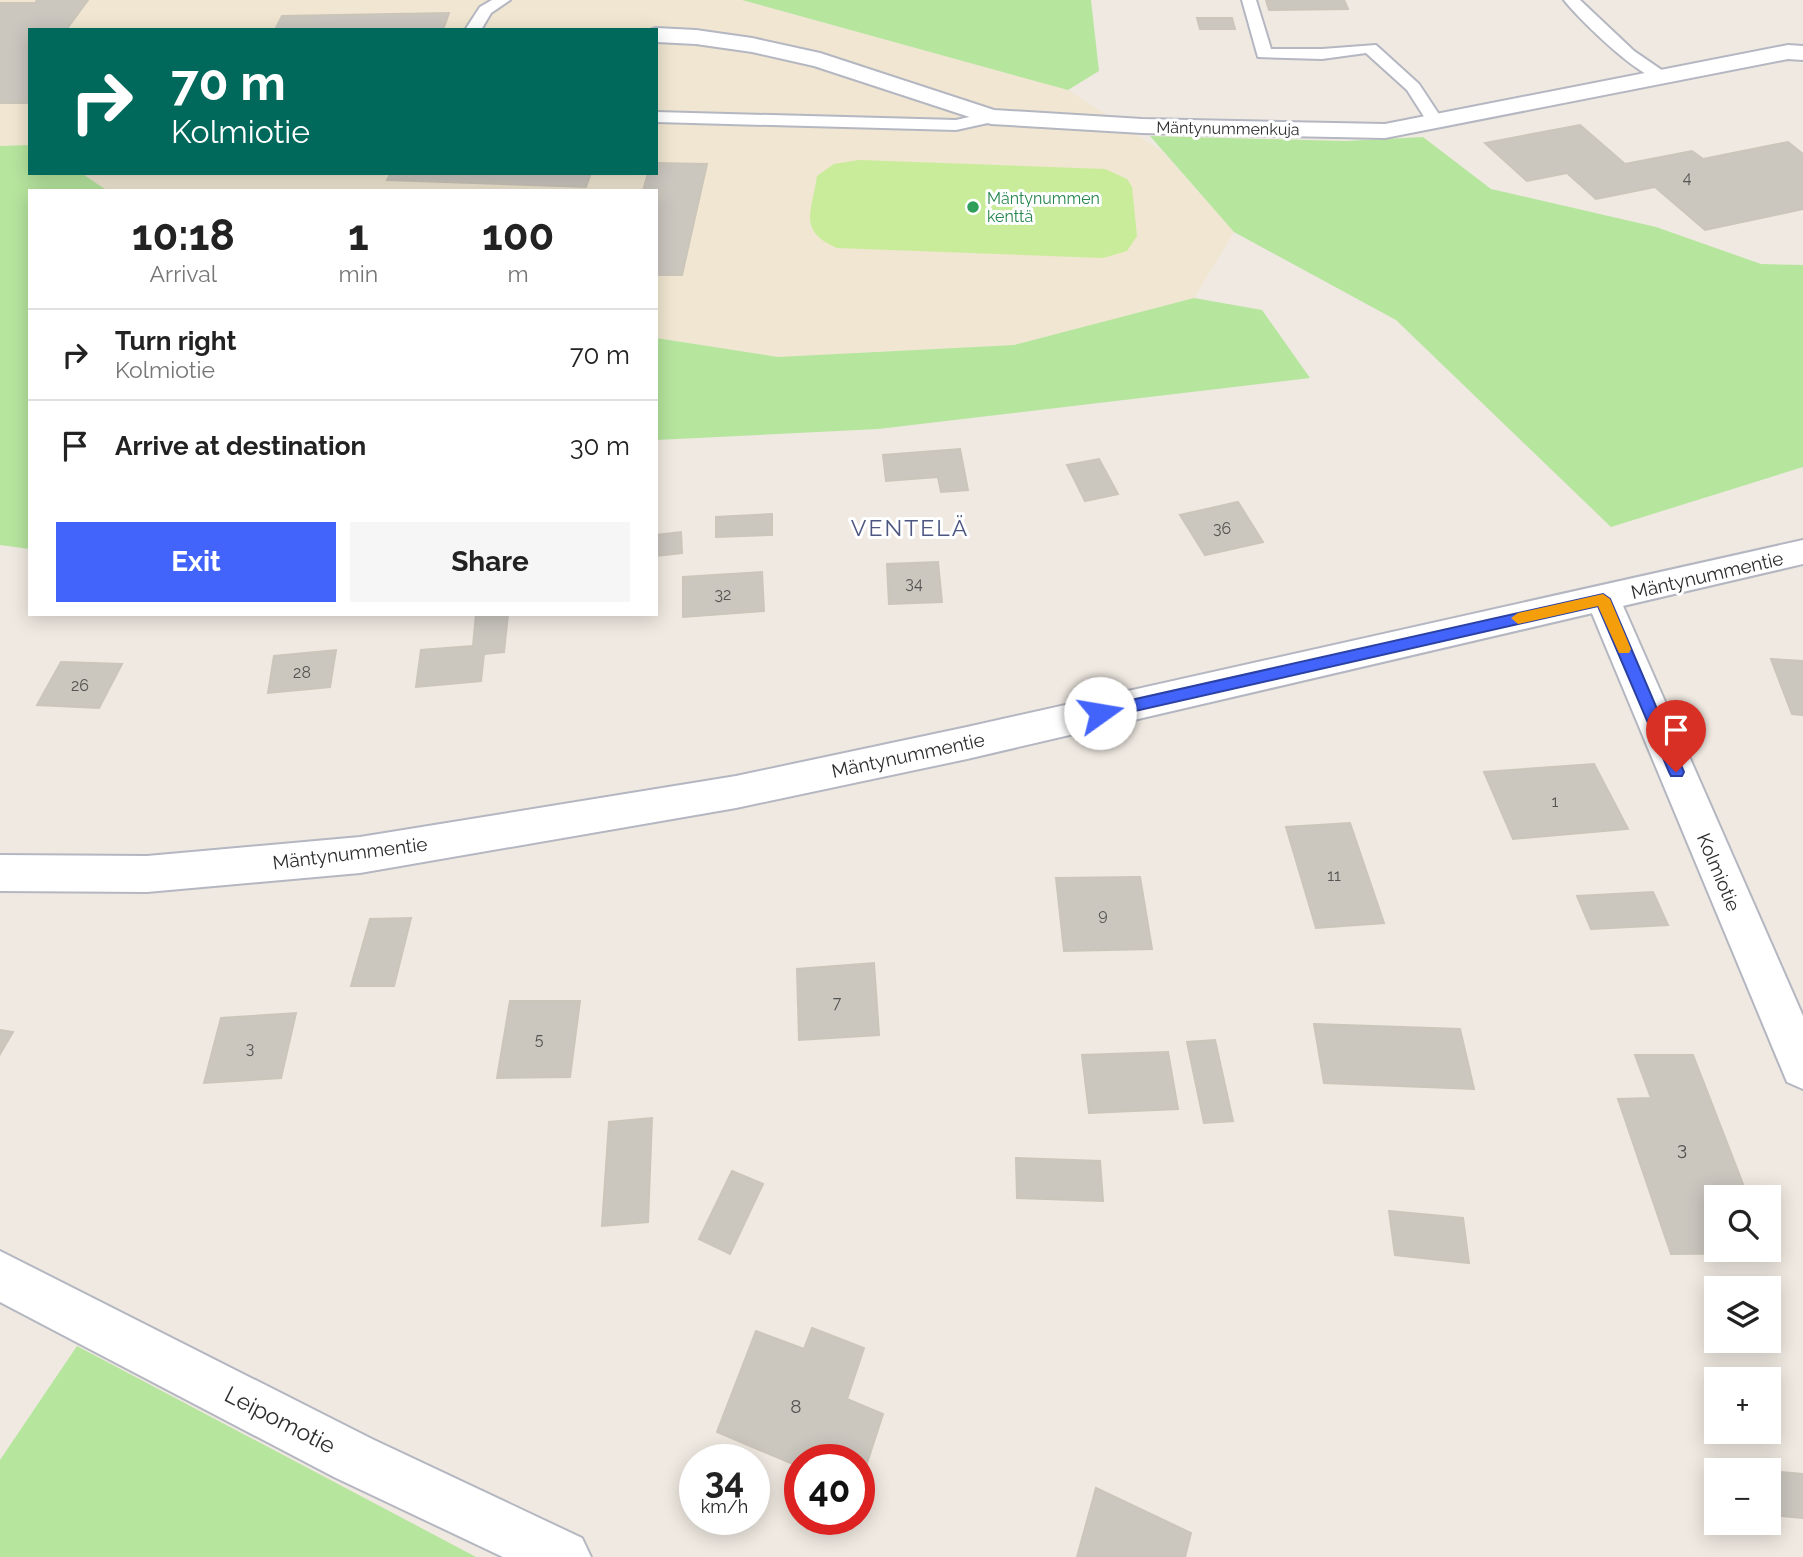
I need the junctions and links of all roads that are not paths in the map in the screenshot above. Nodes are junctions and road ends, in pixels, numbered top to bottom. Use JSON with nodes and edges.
{"nodes":[{"id":1,"x":503,"y":0,"type":"edge"},
{"id":2,"x":1248,"y":0,"type":"edge"},
{"id":3,"x":1571,"y":0,"type":"edge"},
{"id":4,"x":474,"y":28,"type":"edge"},
{"id":5,"x":658,"y":35,"type":"edge"},
{"id":6,"x":1803,"y":53,"type":"edge"},
{"id":7,"x":1663,"y":78,"type":"junction"},
{"id":8,"x":658,"y":117,"type":"edge"},
{"id":9,"x":992,"y":117,"type":"junction"},
{"id":10,"x":1436,"y":122,"type":"junction"},
{"id":11,"x":1803,"y":552,"type":"edge"},
{"id":12,"x":1603,"y":599,"type":"junction"},
{"id":13,"x":0,"y":873,"type":"edge"},
{"id":14,"x":1803,"y":1067,"type":"edge"},
{"id":15,"x":0,"y":1276,"type":"edge"},
{"id":16,"x":563,"y":1557,"type":"edge"}],
"edges":[{"from":1,"to":4,"type":"lane"},
{"from":2,"to":10,"type":"lane"},
{"from":3,"to":7,"type":"lane"},
{"from":5,"to":9,"type":"street","name":"Mäntynummenkuja"},
{"from":6,"to":7,"type":"street","name":"Mäntynummenkuja"},
{"from":7,"to":10,"type":"street","name":"Mäntynummenkuja"},
{"from":8,"to":9,"type":"lane"},
{"from":9,"to":10,"type":"street","name":"Mäntynummenkuja"},
{"from":11,"to":12,"type":"street","name":"Mäntynummentie"},
{"from":12,"to":13,"type":"street","name":"Mäntynummentie"},
{"from":12,"to":14,"type":"street","name":"Kolmiotie"},
{"from":15,"to":16,"type":"street","name":"Leipomotie"}]}
